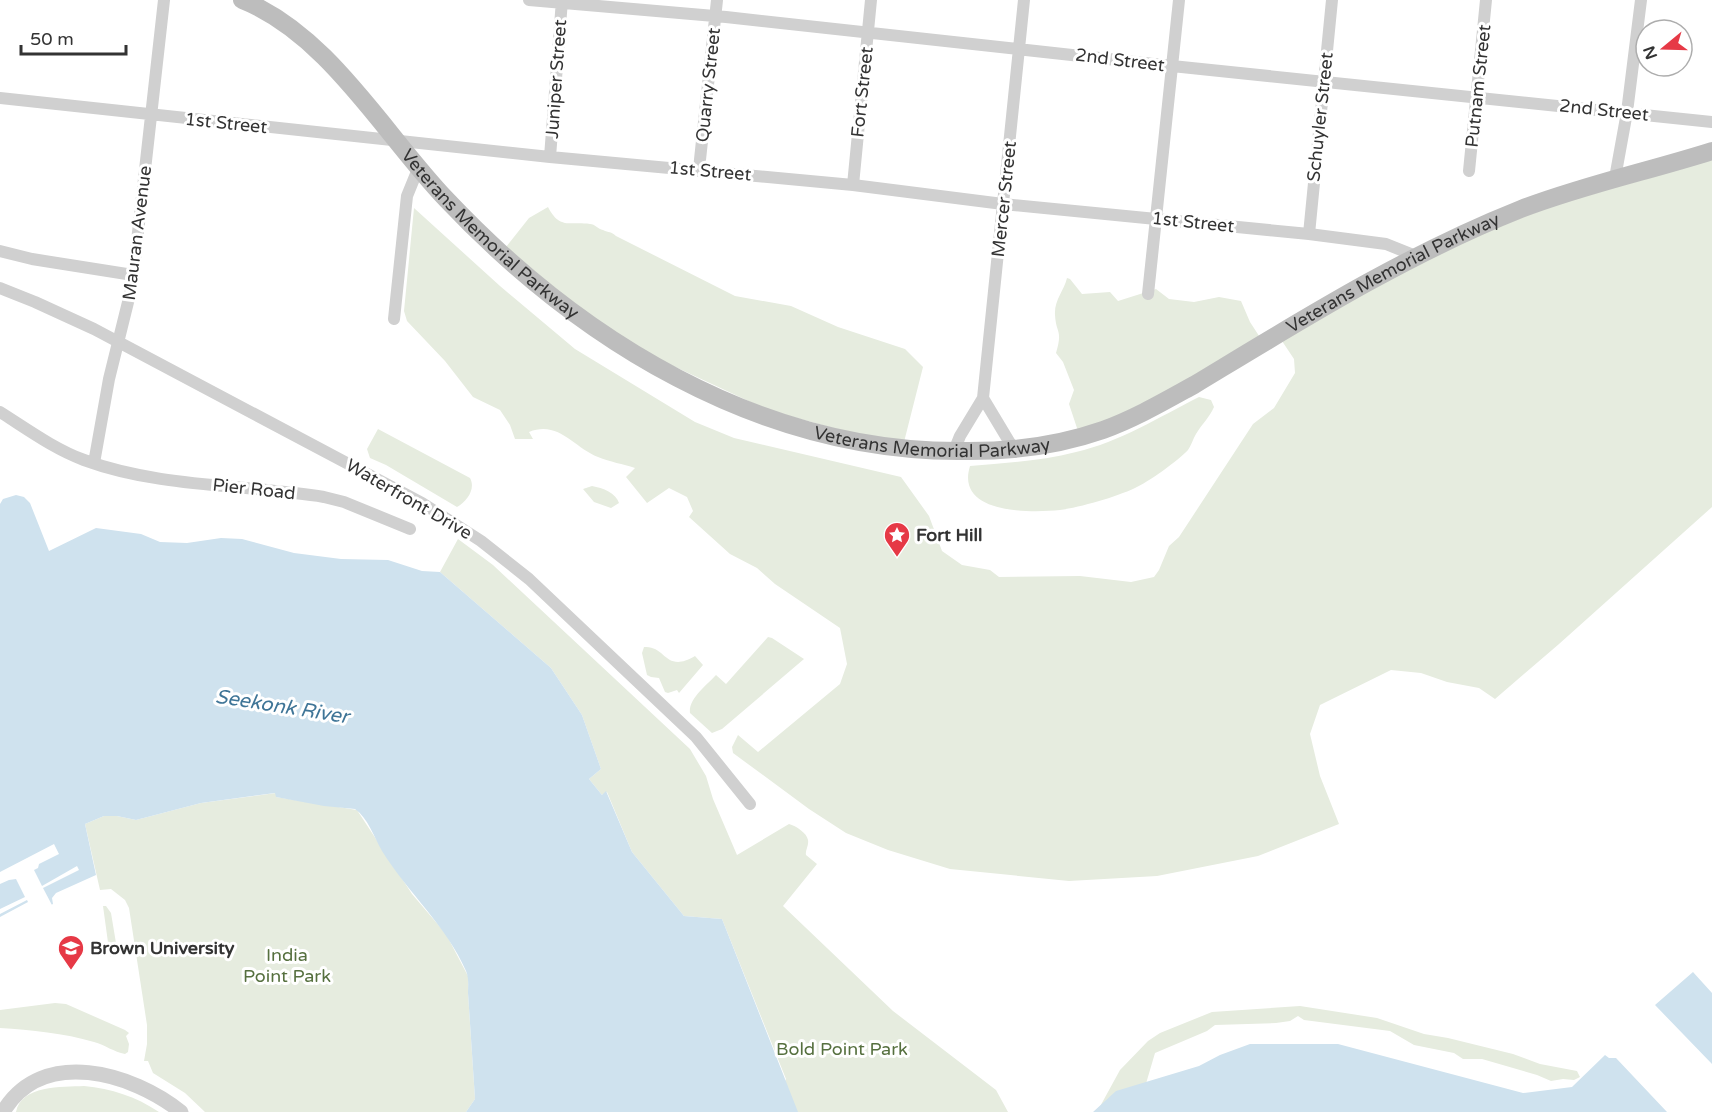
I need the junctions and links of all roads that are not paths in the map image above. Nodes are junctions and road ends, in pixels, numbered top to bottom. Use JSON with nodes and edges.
{"nodes":[{"id":1,"x":164,"y":0,"type":"edge"},
{"id":2,"x":242,"y":0,"type":"edge"},
{"id":3,"x":529,"y":0,"type":"edge"},
{"id":4,"x":717,"y":0,"type":"edge"},
{"id":5,"x":871,"y":0,"type":"edge"},
{"id":6,"x":1024,"y":0,"type":"edge"},
{"id":7,"x":1179,"y":0,"type":"edge"},
{"id":8,"x":1332,"y":0,"type":"edge"},
{"id":9,"x":1486,"y":0,"type":"edge"},
{"id":10,"x":1641,"y":0,"type":"edge"},
{"id":11,"x":562,"y":2,"type":"edge"},
{"id":12,"x":716,"y":17,"type":"junction"},
{"id":13,"x":868,"y":32,"type":"junction"},
{"id":14,"x":1019,"y":49,"type":"junction"},
{"id":15,"x":1172,"y":66,"type":"junction"},
{"id":16,"x":1324,"y":81,"type":"junction"},
{"id":17,"x":1477,"y":96,"type":"junction"},
{"id":18,"x":0,"y":98,"type":"edge"},
{"id":19,"x":1627,"y":112,"type":"junction"},
{"id":20,"x":151,"y":114,"type":"junction"},
{"id":21,"x":1712,"y":122,"type":"edge"},
{"id":22,"x":396,"y":140,"type":"junction"},
{"id":23,"x":1712,"y":151,"type":"edge"},
{"id":24,"x":550,"y":157,"type":"junction"},
{"id":25,"x":418,"y":169,"type":"junction"},
{"id":26,"x":699,"y":170,"type":"junction"},
{"id":27,"x":1469,"y":171,"type":"dead end"},
{"id":28,"x":1615,"y":178,"type":"junction"},
{"id":29,"x":853,"y":185,"type":"junction"},
{"id":30,"x":1003,"y":204,"type":"junction"},
{"id":31,"x":1157,"y":219,"type":"junction"},
{"id":32,"x":1309,"y":234,"type":"junction"},
{"id":33,"x":0,"y":251,"type":"edge"},
{"id":34,"x":1416,"y":256,"type":"junction"},
{"id":35,"x":133,"y":275,"type":"junction"},
{"id":36,"x":0,"y":288,"type":"edge"},
{"id":37,"x":1148,"y":294,"type":"dead end"},
{"id":38,"x":394,"y":319,"type":"dead end"},
{"id":39,"x":117,"y":342,"type":"junction"},
{"id":40,"x":982,"y":398,"type":"junction"},
{"id":41,"x":0,"y":412,"type":"edge"},
{"id":42,"x":1013,"y":448,"type":"junction"},
{"id":43,"x":954,"y":451,"type":"junction"},
{"id":44,"x":94,"y":463,"type":"junction"},
{"id":45,"x":410,"y":529,"type":"dead end"},
{"id":46,"x":750,"y":804,"type":"dead end"},
{"id":47,"x":3,"y":1112,"type":"edge"},
{"id":48,"x":181,"y":1112,"type":"edge"}],
"edges":[{"from":1,"to":20,"type":"street","name":"Mauran Avenue"},
{"from":2,"to":22,"type":"main road","name":"Veterans Memorial Parkway"},
{"from":3,"to":11,"type":"street","name":"2nd Street"},
{"from":4,"to":12,"type":"street","name":"Quarry Street"},
{"from":5,"to":13,"type":"street","name":"Fort Street"},
{"from":6,"to":14,"type":"street","name":"Mercer Street"},
{"from":7,"to":15,"type":"street"},
{"from":8,"to":16,"type":"street","name":"Schuyler Street"},
{"from":9,"to":17,"type":"street","name":"Putnam Street"},
{"from":10,"to":19,"type":"street"},
{"from":11,"to":12,"type":"street","name":"2nd Street"},
{"from":11,"to":24,"type":"street","name":"Juniper Street"},
{"from":12,"to":13,"type":"street","name":"2nd Street"},
{"from":12,"to":26,"type":"street","name":"Quarry Street"},
{"from":13,"to":14,"type":"street","name":"2nd Street"},
{"from":13,"to":29,"type":"street","name":"Fort Street"},
{"from":14,"to":15,"type":"street","name":"2nd Street"},
{"from":14,"to":30,"type":"street","name":"Mercer Street"},
{"from":15,"to":16,"type":"street","name":"2nd Street"},
{"from":15,"to":31,"type":"street"},
{"from":16,"to":17,"type":"street","name":"2nd Street"},
{"from":16,"to":32,"type":"street","name":"Schuyler Street"},
{"from":17,"to":19,"type":"street","name":"2nd Street"},
{"from":17,"to":27,"type":"street","name":"Putnam Street"},
{"from":18,"to":20,"type":"street","name":"1st Street"},
{"from":19,"to":21,"type":"street","name":"2nd Street"},
{"from":19,"to":28,"type":"street"},
{"from":20,"to":22,"type":"street","name":"1st Street"},
{"from":20,"to":35,"type":"street","name":"Mauran Avenue"},
{"from":22,"to":24,"type":"street","name":"1st Street"},
{"from":22,"to":25,"type":"main road","name":"Veterans Memorial Parkway"},
{"from":23,"to":28,"type":"main road","name":"Veterans Memorial Parkway"},
{"from":24,"to":26,"type":"street","name":"1st Street"},
{"from":25,"to":38,"type":"street"},
{"from":25,"to":43,"type":"main road","name":"Veterans Memorial Parkway"},
{"from":26,"to":29,"type":"street","name":"1st Street"},
{"from":28,"to":34,"type":"main road","name":"Veterans Memorial Parkway"},
{"from":29,"to":30,"type":"street","name":"1st Street"},
{"from":30,"to":31,"type":"street","name":"1st Street"},
{"from":30,"to":40,"type":"street","name":"Mercer Street"},
{"from":31,"to":32,"type":"street","name":"1st Street"},
{"from":31,"to":37,"type":"street"},
{"from":32,"to":34,"type":"street","name":"1st Street"},
{"from":33,"to":35,"type":"street"},
{"from":34,"to":42,"type":"main road","name":"Veterans Memorial Parkway"},
{"from":35,"to":39,"type":"street","name":"Mauran Avenue"},
{"from":36,"to":39,"type":"street","name":"Waterfront Drive"},
{"from":39,"to":44,"type":"street","name":"Mauran Avenue"},
{"from":39,"to":46,"type":"street","name":"Waterfront Drive"},
{"from":40,"to":42,"type":"street"},
{"from":40,"to":43,"type":"street","name":"Mercer Street"},
{"from":41,"to":44,"type":"street","name":"Pier Road"},
{"from":42,"to":43,"type":"main road","name":"Veterans Memorial Parkway"},
{"from":44,"to":45,"type":"street","name":"Pier Road"},
{"from":47,"to":48,"type":"street"}]}
